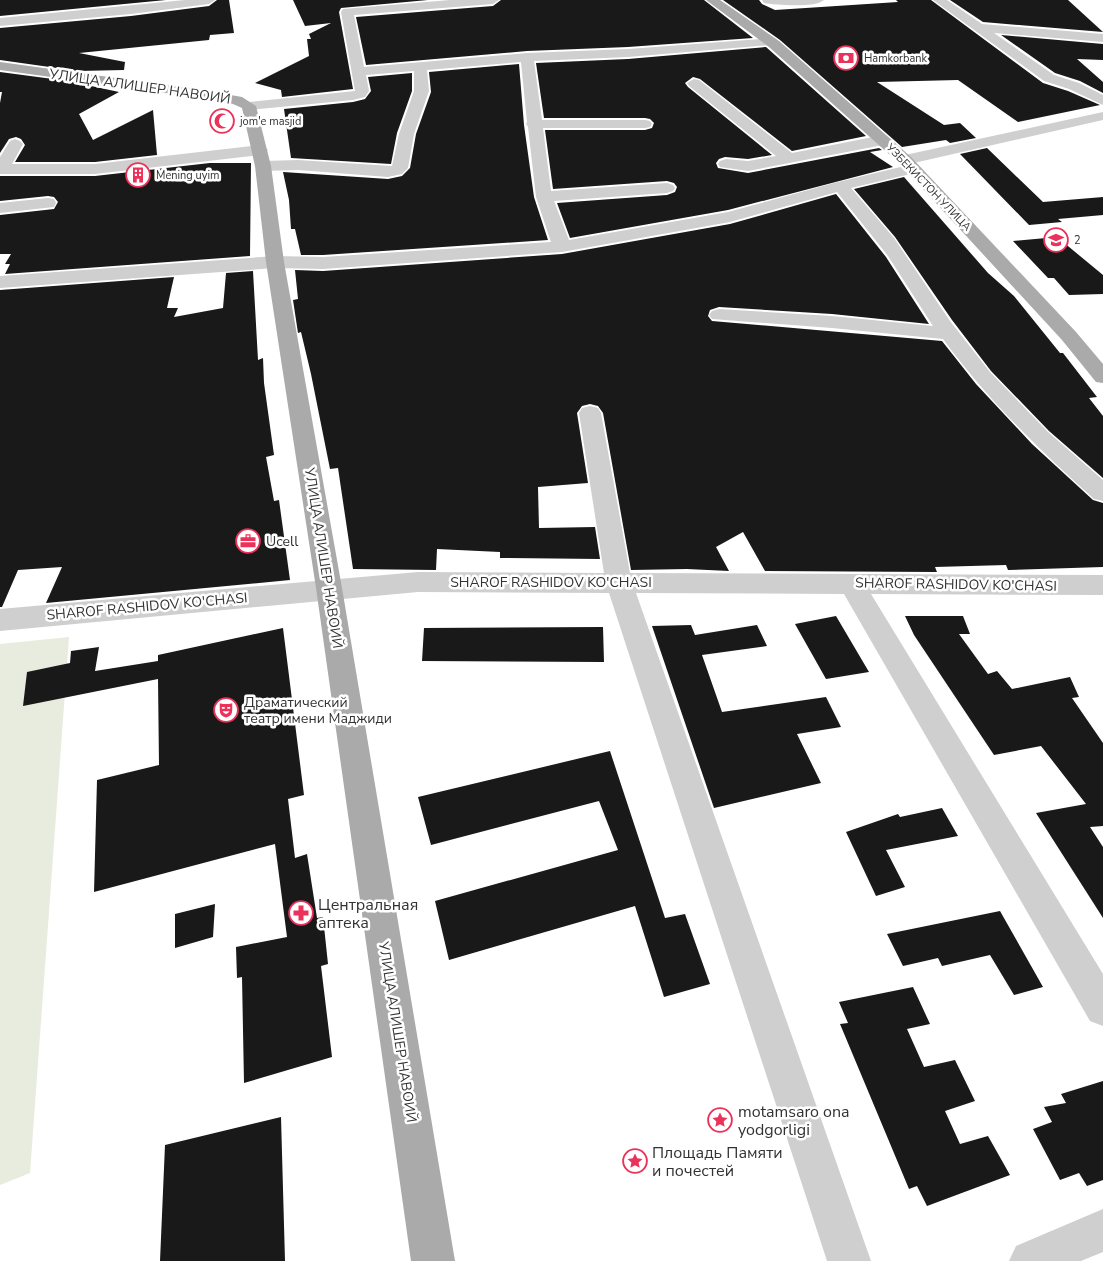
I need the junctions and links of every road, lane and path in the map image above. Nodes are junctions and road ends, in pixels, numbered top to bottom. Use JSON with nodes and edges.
{"nodes":[{"id":1,"x":208,"y":0,"type":"edge"},
{"id":2,"x":337,"y":0,"type":"edge"},
{"id":3,"x":493,"y":0,"type":"edge"},
{"id":4,"x":712,"y":0,"type":"edge"},
{"id":5,"x":768,"y":0,"type":"edge"},
{"id":6,"x":818,"y":0,"type":"edge"},
{"id":7,"x":939,"y":0,"type":"edge"},
{"id":8,"x":347,"y":12,"type":"junction"},
{"id":9,"x":0,"y":22,"type":"edge"},
{"id":10,"x":978,"y":28,"type":"junction"},
{"id":11,"x":1103,"y":38,"type":"edge"},
{"id":12,"x":770,"y":41,"type":"junction"},
{"id":13,"x":527,"y":57,"type":"junction"},
{"id":14,"x":0,"y":66,"type":"edge"},
{"id":15,"x":419,"y":66,"type":"junction"},
{"id":16,"x":358,"y":72,"type":"junction"},
{"id":17,"x":694,"y":83,"type":"dead end"},
{"id":18,"x":1103,"y":101,"type":"edge"},
{"id":19,"x":249,"y":106,"type":"junction"},
{"id":20,"x":1103,"y":116,"type":"edge"},
{"id":21,"x":533,"y":124,"type":"junction"},
{"id":22,"x":645,"y":124,"type":"dead end"},
{"id":23,"x":883,"y":140,"type":"junction"},
{"id":24,"x":15,"y":144,"type":"dead end"},
{"id":25,"x":787,"y":157,"type":"junction"},
{"id":26,"x":261,"y":158,"type":"junction"},
{"id":27,"x":726,"y":164,"type":"dead end"},
{"id":28,"x":909,"y":164,"type":"junction"},
{"id":29,"x":0,"y":169,"type":"edge"},
{"id":30,"x":840,"y":186,"type":"junction"},
{"id":31,"x":667,"y":188,"type":"dead end"},
{"id":32,"x":544,"y":197,"type":"junction"},
{"id":33,"x":48,"y":203,"type":"dead end"},
{"id":34,"x":0,"y":208,"type":"edge"},
{"id":35,"x":562,"y":247,"type":"junction"},
{"id":36,"x":275,"y":262,"type":"junction"},
{"id":37,"x":2,"y":284,"type":"edge"},
{"id":38,"x":719,"y":314,"type":"dead end"},
{"id":39,"x":948,"y":334,"type":"junction"},
{"id":40,"x":1103,"y":377,"type":"edge"},
{"id":41,"x":590,"y":414,"type":"dead end"},
{"id":42,"x":1103,"y":493,"type":"edge"},
{"id":43,"x":619,"y":583,"type":"junction"},
{"id":44,"x":851,"y":583,"type":"junction"},
{"id":45,"x":1103,"y":585,"type":"edge"},
{"id":46,"x":329,"y":588,"type":"junction"},
{"id":47,"x":0,"y":620,"type":"edge"},
{"id":48,"x":1103,"y":1008,"type":"edge"},
{"id":49,"x":1103,"y":1230,"type":"edge"},
{"id":50,"x":433,"y":1261,"type":"edge"},
{"id":51,"x":849,"y":1261,"type":"edge"},
{"id":52,"x":1031,"y":1261,"type":"edge"}],
"edges":[{"from":1,"to":9,"type":"street"},
{"from":2,"to":8,"type":"street"},
{"from":3,"to":8,"type":"street"},
{"from":4,"to":12,"type":"main road","name":"УЗБЕКИСТОН УЛИЦА"},
{"from":5,"to":6,"type":"street"},
{"from":7,"to":10,"type":"street"},
{"from":8,"to":16,"type":"street"},
{"from":10,"to":11,"type":"street"},
{"from":10,"to":18,"type":"street"},
{"from":12,"to":13,"type":"street"},
{"from":12,"to":23,"type":"main road","name":"УЗБЕКИСТОН УЛИЦА"},
{"from":13,"to":15,"type":"street"},
{"from":13,"to":21,"type":"street"},
{"from":14,"to":19,"type":"main road","name":"УЛИЦА АЛИШЕР НАВОИЙ"},
{"from":15,"to":16,"type":"street"},
{"from":15,"to":26,"type":"street"},
{"from":16,"to":19,"type":"street"},
{"from":17,"to":25,"type":"street"},
{"from":19,"to":26,"type":"main road","name":"УЛИЦА АЛИШЕР НАВОИЙ"},
{"from":20,"to":28,"type":"street"},
{"from":21,"to":22,"type":"street"},
{"from":21,"to":32,"type":"street"},
{"from":23,"to":25,"type":"street"},
{"from":23,"to":28,"type":"main road","name":"УЗБЕКИСТОН УЛИЦА"},
{"from":24,"to":29,"type":"street"},
{"from":25,"to":27,"type":"street"},
{"from":26,"to":29,"type":"street"},
{"from":26,"to":36,"type":"main road","name":"УЛИЦА АЛИШЕР НАВОИЙ"},
{"from":28,"to":30,"type":"street"},
{"from":28,"to":40,"type":"main road","name":"УЗБЕКИСТОН УЛИЦА"},
{"from":30,"to":35,"type":"street"},
{"from":30,"to":39,"type":"street"},
{"from":31,"to":32,"type":"street"},
{"from":32,"to":35,"type":"street"},
{"from":33,"to":34,"type":"street"},
{"from":35,"to":36,"type":"street"},
{"from":36,"to":37,"type":"street"},
{"from":36,"to":46,"type":"main road","name":"УЛИЦА АЛИШЕР НАВОИЙ"},
{"from":38,"to":39,"type":"street"},
{"from":39,"to":42,"type":"street"},
{"from":41,"to":43,"type":"street"},
{"from":43,"to":44,"type":"street","name":"SHAROF RASHIDOV KO'CHASI"},
{"from":43,"to":46,"type":"street","name":"SHAROF RASHIDOV KO'CHASI"},
{"from":43,"to":51,"type":"street"},
{"from":44,"to":45,"type":"street","name":"SHAROF RASHIDOV KO'CHASI"},
{"from":44,"to":48,"type":"street"},
{"from":46,"to":47,"type":"street","name":"SHAROF RASHIDOV KO'CHASI"},
{"from":46,"to":50,"type":"main road","name":"УЛИЦА АЛИШЕР НАВОИЙ"},
{"from":49,"to":52,"type":"street"}]}
